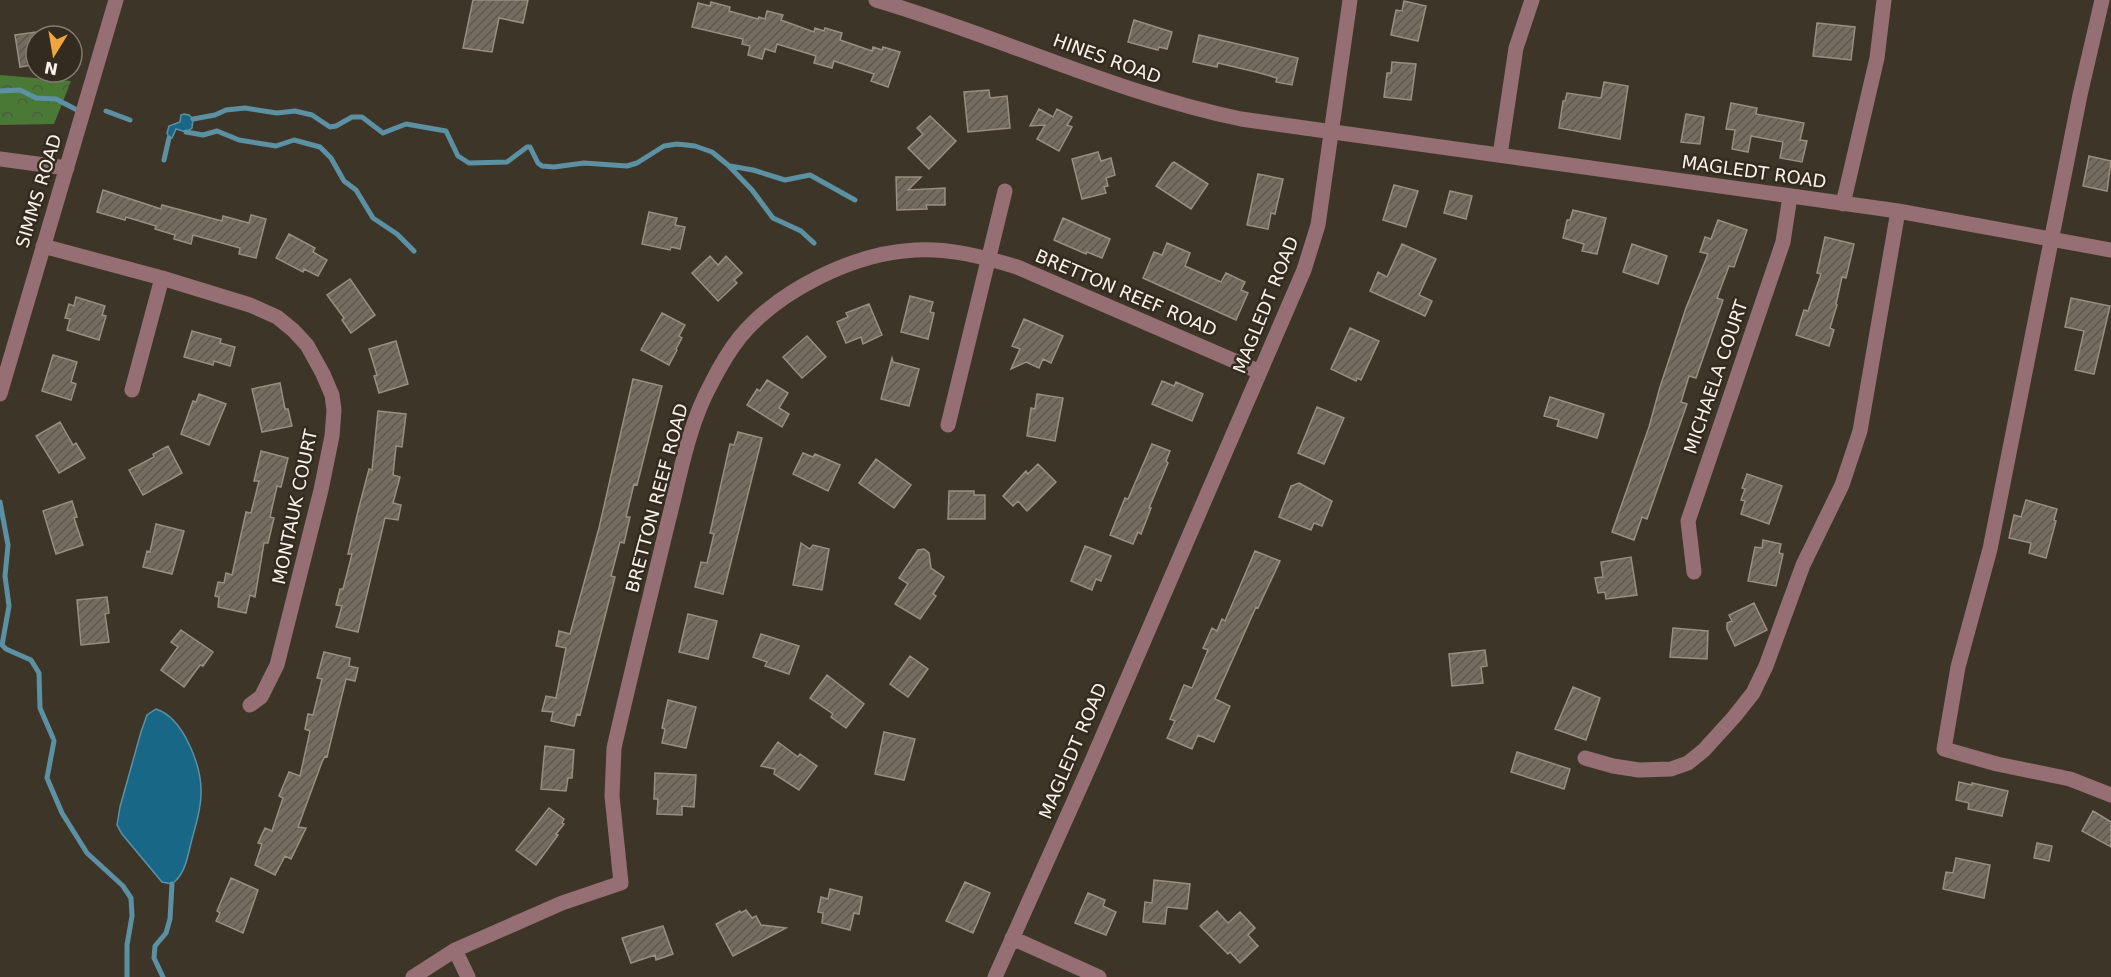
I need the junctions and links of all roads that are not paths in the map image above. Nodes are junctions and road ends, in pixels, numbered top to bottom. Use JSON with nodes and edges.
{"nodes":[{"id":1,"x":116,"y":0,"type":"edge"},
{"id":2,"x":1350,"y":0,"type":"edge"},
{"id":3,"x":1532,"y":0,"type":"edge"},
{"id":4,"x":1884,"y":0,"type":"edge"},
{"id":5,"x":2102,"y":0,"type":"edge"},
{"id":6,"x":880,"y":1,"type":"edge"},
{"id":7,"x":1331,"y":133,"type":"junction"},
{"id":8,"x":1500,"y":155,"type":"junction"},
{"id":9,"x":0,"y":159,"type":"edge"},
{"id":10,"x":67,"y":168,"type":"junction"},
{"id":11,"x":1005,"y":191,"type":"dead end"},
{"id":12,"x":1790,"y":196,"type":"junction"},
{"id":13,"x":1843,"y":204,"type":"junction"},
{"id":14,"x":1898,"y":212,"type":"junction"},
{"id":15,"x":2052,"y":239,"type":"junction"},
{"id":16,"x":43,"y":246,"type":"junction"},
{"id":17,"x":2111,"y":250,"type":"edge"},
{"id":18,"x":988,"y":258,"type":"junction"},
{"id":19,"x":162,"y":278,"type":"junction"},
{"id":20,"x":1260,"y":372,"type":"junction"},
{"id":21,"x":132,"y":390,"type":"dead end"},
{"id":22,"x":0,"y":394,"type":"edge"},
{"id":23,"x":948,"y":425,"type":"dead end"},
{"id":24,"x":1694,"y":572,"type":"dead end"},
{"id":25,"x":250,"y":705,"type":"dead end"},
{"id":26,"x":1585,"y":758,"type":"dead end"},
{"id":27,"x":2111,"y":795,"type":"edge"},
{"id":28,"x":1012,"y":938,"type":"junction"},
{"id":29,"x":455,"y":950,"type":"junction"},
{"id":30,"x":413,"y":977,"type":"edge"},
{"id":31,"x":468,"y":977,"type":"edge"},
{"id":32,"x":995,"y":977,"type":"edge"},
{"id":33,"x":1099,"y":977,"type":"edge"}],
"edges":[{"from":1,"to":10,"type":"street","name":"SIMMS ROAD"},
{"from":2,"to":7,"type":"street"},
{"from":3,"to":8,"type":"street"},
{"from":4,"to":13,"type":"street"},
{"from":5,"to":15,"type":"street"},
{"from":6,"to":7,"type":"street","name":"HINES ROAD"},
{"from":7,"to":8,"type":"street","name":"MAGLEDT ROAD"},
{"from":7,"to":20,"type":"street","name":"MAGLEDT ROAD"},
{"from":8,"to":12,"type":"street","name":"MAGLEDT ROAD"},
{"from":9,"to":10,"type":"street"},
{"from":10,"to":16,"type":"street","name":"SIMMS ROAD"},
{"from":11,"to":18,"type":"street"},
{"from":12,"to":13,"type":"street","name":"MAGLEDT ROAD"},
{"from":12,"to":24,"type":"street","name":"MICHAELA COURT"},
{"from":13,"to":14,"type":"street","name":"MAGLEDT ROAD"},
{"from":14,"to":15,"type":"street","name":"MAGLEDT ROAD"},
{"from":14,"to":26,"type":"street"},
{"from":15,"to":17,"type":"street","name":"MAGLEDT ROAD"},
{"from":15,"to":27,"type":"street"},
{"from":16,"to":19,"type":"street","name":"MONTAUK COURT"},
{"from":16,"to":22,"type":"street","name":"SIMMS ROAD"},
{"from":18,"to":20,"type":"street","name":"BRETTON REEF ROAD"},
{"from":18,"to":23,"type":"street"},
{"from":18,"to":29,"type":"street","name":"BRETTON REEF ROAD"},
{"from":19,"to":21,"type":"street"},
{"from":19,"to":25,"type":"street","name":"MONTAUK COURT"},
{"from":20,"to":28,"type":"street","name":"MAGLEDT ROAD"},
{"from":28,"to":32,"type":"street","name":"MAGLEDT ROAD"},
{"from":28,"to":33,"type":"street"},
{"from":29,"to":30,"type":"street"},
{"from":29,"to":31,"type":"street"}]}
